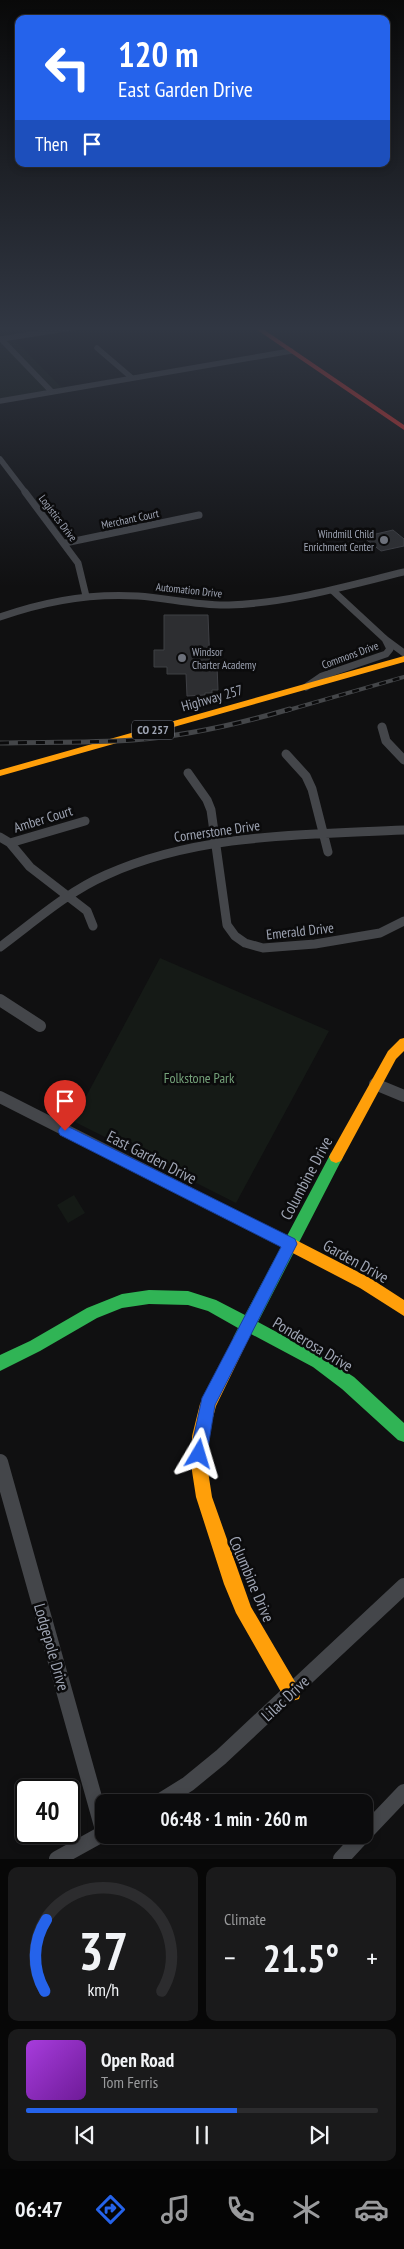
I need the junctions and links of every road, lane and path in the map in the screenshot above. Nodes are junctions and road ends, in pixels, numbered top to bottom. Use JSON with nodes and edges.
{"nodes":[{"id":1,"x":383,"y":414,"type":"edge"},
{"id":2,"x":404,"y":428,"type":"edge"},
{"id":3,"x":0,"y":459,"type":"edge"},
{"id":4,"x":199,"y":515,"type":"dead end"},
{"id":5,"x":65,"y":543,"type":"junction"},
{"id":6,"x":404,"y":572,"type":"edge"},
{"id":7,"x":332,"y":590,"type":"junction"},
{"id":8,"x":86,"y":596,"type":"junction"},
{"id":9,"x":0,"y":617,"type":"edge"},
{"id":10,"x":385,"y":639,"type":"junction"},
{"id":11,"x":404,"y":653,"type":"edge"},
{"id":12,"x":404,"y":659,"type":"edge"},
{"id":13,"x":306,"y":687,"type":"junction"},
{"id":14,"x":382,"y":726,"type":"dead end"},
{"id":15,"x":286,"y":754,"type":"dead end"},
{"id":16,"x":404,"y":760,"type":"edge"},
{"id":17,"x":0,"y":773,"type":"edge"},
{"id":18,"x":188,"y":773,"type":"dead end"},
{"id":19,"x":84,"y":821,"type":"dead end"},
{"id":20,"x":404,"y":830,"type":"edge"},
{"id":21,"x":323,"y":835,"type":"junction"},
{"id":22,"x":0,"y":837,"type":"edge"},
{"id":23,"x":216,"y":842,"type":"junction"},
{"id":24,"x":10,"y":843,"type":"junction"},
{"id":25,"x":328,"y":852,"type":"dead end"},
{"id":26,"x":68,"y":897,"type":"junction"},
{"id":27,"x":404,"y":921,"type":"edge"},
{"id":28,"x":93,"y":926,"type":"dead end"},
{"id":29,"x":0,"y":947,"type":"edge"},
{"id":30,"x":0,"y":1000,"type":"edge"},
{"id":31,"x":40,"y":1026,"type":"dead end"},
{"id":32,"x":404,"y":1043,"type":"edge"},
{"id":33,"x":374,"y":1084,"type":"junction"},
{"id":34,"x":404,"y":1096,"type":"edge"},
{"id":35,"x":0,"y":1098,"type":"edge"},
{"id":36,"x":290,"y":1244,"type":"junction"},
{"id":37,"x":404,"y":1309,"type":"edge"},
{"id":38,"x":248,"y":1324,"type":"junction"},
{"id":39,"x":0,"y":1362,"type":"edge"},
{"id":40,"x":404,"y":1434,"type":"edge"},
{"id":41,"x":0,"y":1462,"type":"edge"},
{"id":42,"x":404,"y":1586,"type":"edge"},
{"id":43,"x":292,"y":1692,"type":"junction"},
{"id":44,"x":404,"y":1792,"type":"edge"},
{"id":45,"x":172,"y":1794,"type":"edge"},
{"id":46,"x":95,"y":1801,"type":"edge"},
{"id":47,"x":373,"y":1825,"type":"edge"},
{"id":48,"x":95,"y":1838,"type":"edge"},
{"id":49,"x":355,"y":1844,"type":"edge"},
{"id":50,"x":57,"y":1859,"type":"edge"},
{"id":51,"x":341,"y":1859,"type":"edge"}],
"edges":[{"from":1,"to":2,"type":"street"},
{"from":3,"to":5,"type":"street","name":"Logistics Drive"},
{"from":4,"to":5,"type":"street","name":"Merchant Court"},
{"from":5,"to":8,"type":"street","name":"Logistics Drive"},
{"from":6,"to":7,"type":"street","name":"Automation Drive"},
{"from":7,"to":8,"type":"street","name":"Automation Drive"},
{"from":7,"to":10,"type":"street","name":"Commons Drive"},
{"from":8,"to":9,"type":"street","name":"Automation Drive"},
{"from":10,"to":11,"type":"street","name":"Commons Drive"},
{"from":10,"to":13,"type":"street","name":"Commons Drive"},
{"from":12,"to":13,"type":"street","name":"Highway 257","number":"CO 257"},
{"from":13,"to":17,"type":"street","name":"Highway 257","number":"CO 257"},
{"from":14,"to":16,"type":"street"},
{"from":15,"to":21,"type":"street"},
{"from":18,"to":23,"type":"street","name":"Emerald Drive"},
{"from":19,"to":24,"type":"street","name":"Amber Court"},
{"from":20,"to":21,"type":"street","name":"Cornerstone Drive"},
{"from":21,"to":23,"type":"street","name":"Cornerstone Drive"},
{"from":21,"to":25,"type":"street"},
{"from":22,"to":24,"type":"street"},
{"from":23,"to":26,"type":"street","name":"Cornerstone Drive"},
{"from":23,"to":27,"type":"street","name":"Emerald Drive"},
{"from":24,"to":26,"type":"street"},
{"from":26,"to":28,"type":"street"},
{"from":26,"to":29,"type":"street","name":"Cornerstone Drive"},
{"from":30,"to":31,"type":"street"},
{"from":32,"to":33,"type":"street","name":"Columbine Drive"},
{"from":33,"to":34,"type":"street"},
{"from":33,"to":36,"type":"street","name":"Columbine Drive"},
{"from":35,"to":36,"type":"street","name":"East Garden Drive"},
{"from":36,"to":37,"type":"street","name":"Garden Drive"},
{"from":36,"to":38,"type":"street","name":"Columbine Drive"},
{"from":38,"to":39,"type":"street","name":"Ponderosa Drive"},
{"from":38,"to":40,"type":"street","name":"Ponderosa Drive"},
{"from":38,"to":43,"type":"street","name":"Columbine Drive"},
{"from":41,"to":46,"type":"street","name":"Lodgepole Drive"},
{"from":42,"to":43,"type":"street","name":"Lilac Drive"},
{"from":43,"to":45,"type":"street","name":"Lilac Drive"},
{"from":44,"to":47,"type":"street"},
{"from":48,"to":50,"type":"street"},
{"from":49,"to":51,"type":"street"}]}
